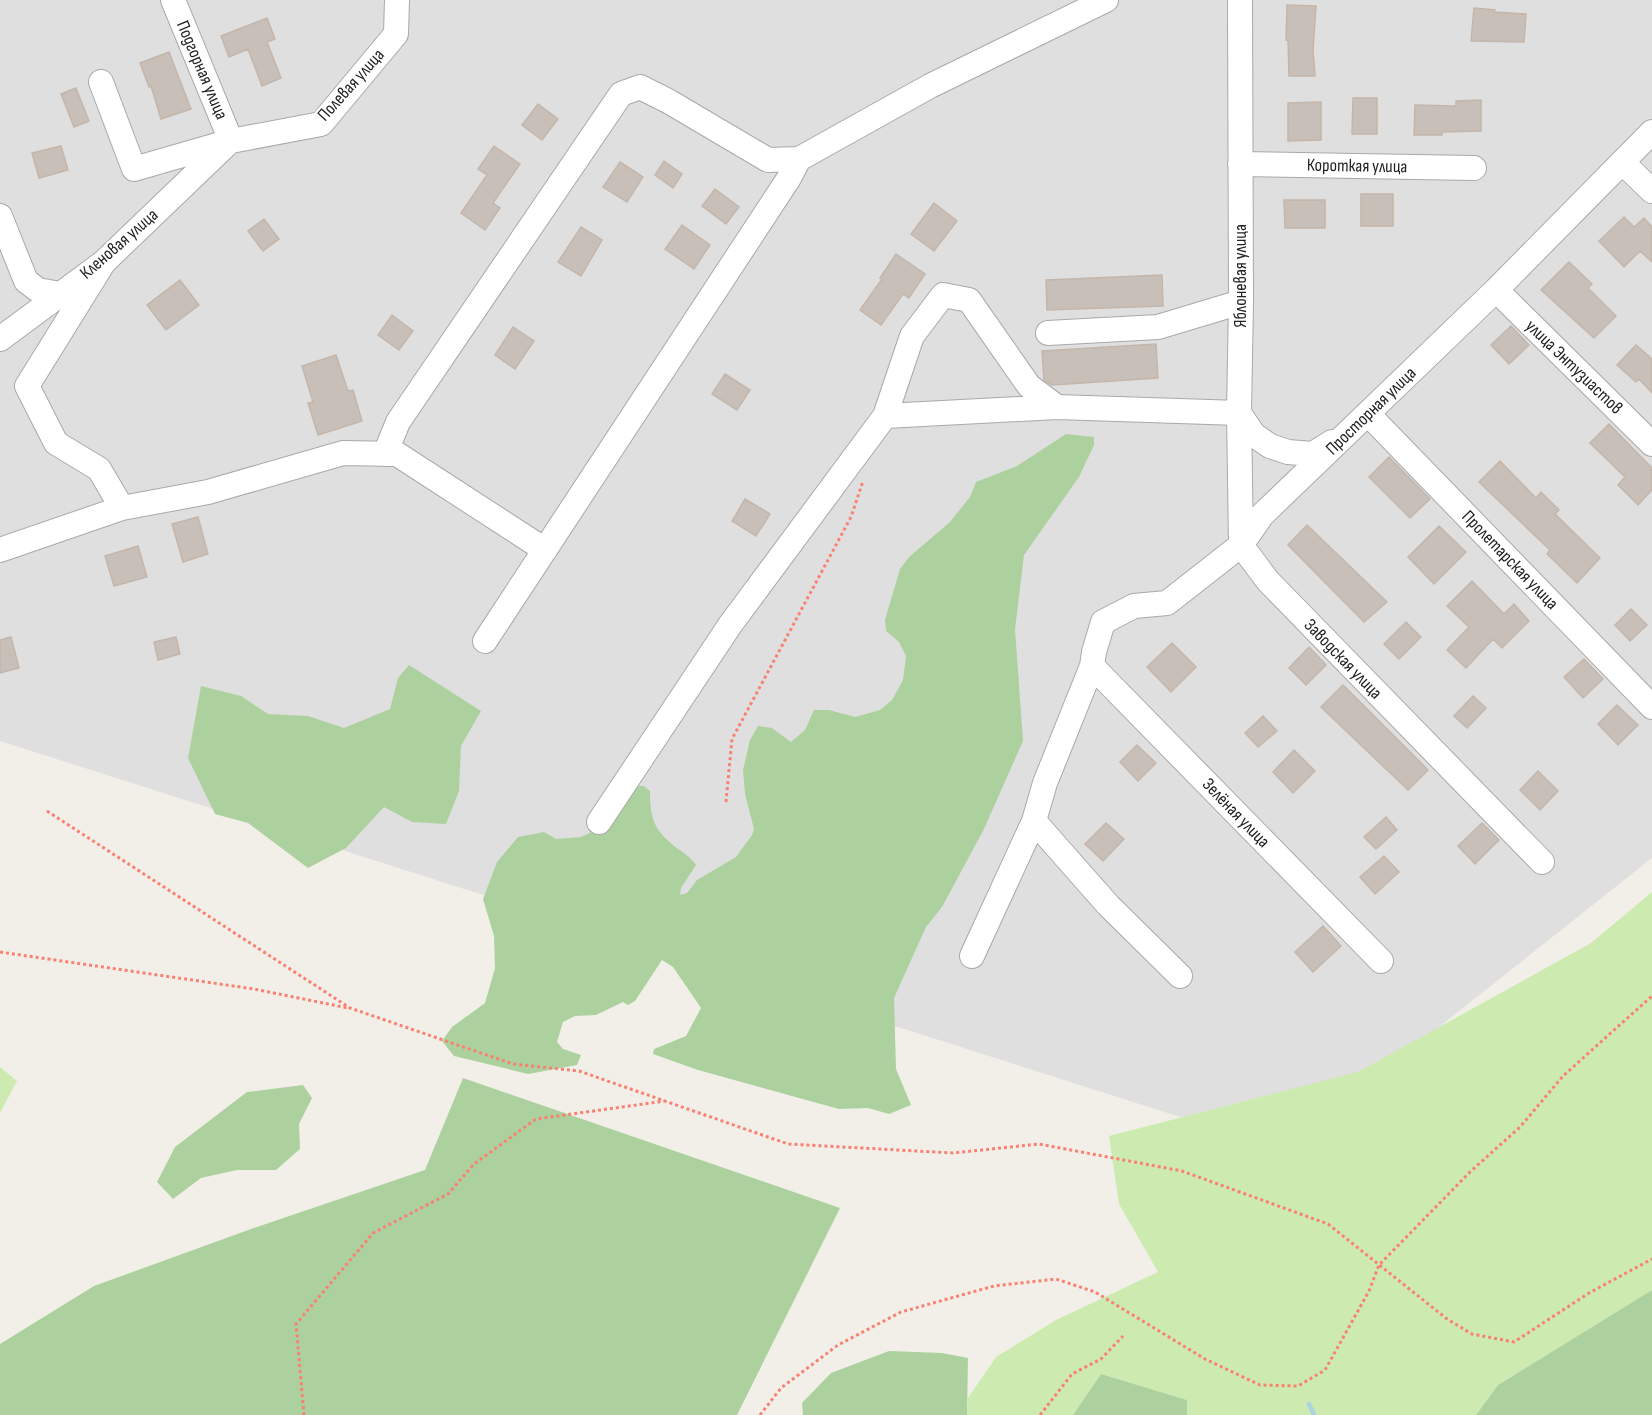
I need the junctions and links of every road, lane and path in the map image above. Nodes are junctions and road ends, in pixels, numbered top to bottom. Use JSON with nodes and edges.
{"nodes":[{"id":1,"x":173,"y":0,"type":"edge"},
{"id":2,"x":397,"y":0,"type":"edge"},
{"id":3,"x":1106,"y":0,"type":"edge"},
{"id":4,"x":1240,"y":0,"type":"edge"},
{"id":5,"x":101,"y":82,"type":"dead end"},
{"id":6,"x":1652,"y":132,"type":"edge"},
{"id":7,"x":231,"y":141,"type":"junction"},
{"id":8,"x":799,"y":159,"type":"junction"},
{"id":9,"x":1622,"y":162,"type":"junction"},
{"id":10,"x":1240,"y":164,"type":"junction"},
{"id":11,"x":1474,"y":168,"type":"dead end"},
{"id":12,"x":1652,"y":192,"type":"edge"},
{"id":13,"x":0,"y":216,"type":"edge"},
{"id":14,"x":104,"y":262,"type":"junction"},
{"id":15,"x":1496,"y":290,"type":"junction"},
{"id":16,"x":60,"y":294,"type":"junction"},
{"id":17,"x":1241,"y":302,"type":"junction"},
{"id":18,"x":1048,"y":333,"type":"dead end"},
{"id":19,"x":0,"y":339,"type":"edge"},
{"id":20,"x":1057,"y":407,"type":"junction"},
{"id":21,"x":1239,"y":413,"type":"junction"},
{"id":22,"x":885,"y":416,"type":"junction"},
{"id":23,"x":1361,"y":421,"type":"junction"},
{"id":24,"x":1652,"y":444,"type":"edge"},
{"id":25,"x":385,"y":454,"type":"junction"},
{"id":26,"x":866,"y":472,"type":"dead end"},
{"id":27,"x":122,"y":508,"type":"junction"},
{"id":28,"x":1241,"y":545,"type":"junction"},
{"id":29,"x":0,"y":550,"type":"edge"},
{"id":30,"x":545,"y":550,"type":"junction"},
{"id":31,"x":485,"y":641,"type":"dead end"},
{"id":32,"x":1092,"y":666,"type":"junction"},
{"id":33,"x":1652,"y":707,"type":"edge"},
{"id":34,"x":726,"y":802,"type":"dead end"},
{"id":35,"x":47,"y":811,"type":"dead end"},
{"id":36,"x":1034,"y":821,"type":"junction"},
{"id":37,"x":599,"y":822,"type":"dead end"},
{"id":38,"x":1542,"y":862,"type":"dead end"},
{"id":39,"x":0,"y":952,"type":"edge"},
{"id":40,"x":972,"y":956,"type":"dead end"},
{"id":41,"x":1381,"y":961,"type":"dead end"},
{"id":42,"x":1180,"y":976,"type":"dead end"},
{"id":43,"x":1652,"y":996,"type":"edge"},
{"id":44,"x":350,"y":1008,"type":"junction"},
{"id":45,"x":665,"y":1101,"type":"junction"},
{"id":46,"x":1652,"y":1259,"type":"edge"},
{"id":47,"x":1379,"y":1265,"type":"junction"},
{"id":48,"x":1123,"y":1336,"type":"dead end"},
{"id":49,"x":304,"y":1415,"type":"edge"},
{"id":50,"x":760,"y":1415,"type":"edge"},
{"id":51,"x":1040,"y":1415,"type":"edge"}],
"edges":[{"from":1,"to":7,"type":"street","name":"Подгорная улица"},
{"from":2,"to":7,"type":"street","name":"Полевая улица"},
{"from":3,"to":8,"type":"street"},
{"from":4,"to":10,"type":"street","name":"Яблоневая улица"},
{"from":5,"to":7,"type":"street","name":"Полевая улица"},
{"from":6,"to":9,"type":"street","name":"Просторная улица"},
{"from":7,"to":14,"type":"street","name":"Кленовая улица"},
{"from":8,"to":25,"type":"street"},
{"from":8,"to":30,"type":"street"},
{"from":9,"to":12,"type":"street"},
{"from":9,"to":15,"type":"street","name":"Просторная улица"},
{"from":10,"to":11,"type":"street","name":"Короткая улица"},
{"from":10,"to":17,"type":"street","name":"Яблоневая улица"},
{"from":13,"to":16,"type":"street"},
{"from":14,"to":16,"type":"street","name":"Кленовая улица"},
{"from":14,"to":27,"type":"street"},
{"from":15,"to":23,"type":"street","name":"Просторная улица"},
{"from":15,"to":24,"type":"street","name":"улица Энтузиастов"},
{"from":16,"to":19,"type":"street","name":"Кленовая улица"},
{"from":17,"to":18,"type":"street"},
{"from":17,"to":21,"type":"street","name":"Яблоневая улица"},
{"from":20,"to":21,"type":"street"},
{"from":20,"to":22,"type":"street"},
{"from":20,"to":22,"type":"street"},
{"from":21,"to":23,"type":"street"},
{"from":21,"to":28,"type":"street"},
{"from":22,"to":37,"type":"street"},
{"from":23,"to":28,"type":"street","name":"Просторная улица"},
{"from":23,"to":33,"type":"street","name":"Пролетарская улица"},
{"from":25,"to":27,"type":"street"},
{"from":25,"to":30,"type":"street"},
{"from":26,"to":34,"type":"path"},
{"from":27,"to":29,"type":"street"},
{"from":28,"to":32,"type":"street","name":"Просторная улица"},
{"from":28,"to":38,"type":"street","name":"Заводская улица"},
{"from":30,"to":31,"type":"street"},
{"from":32,"to":36,"type":"street","name":"Просторная улица"},
{"from":32,"to":41,"type":"street","name":"Зелёная улица"},
{"from":35,"to":44,"type":"path"},
{"from":36,"to":40,"type":"street","name":"Просторная улица"},
{"from":36,"to":42,"type":"street"},
{"from":39,"to":44,"type":"path"},
{"from":43,"to":47,"type":"path"},
{"from":44,"to":45,"type":"path"},
{"from":45,"to":47,"type":"path"},
{"from":45,"to":49,"type":"path"},
{"from":46,"to":47,"type":"path"},
{"from":47,"to":50,"type":"path"},
{"from":48,"to":51,"type":"path"}]}
